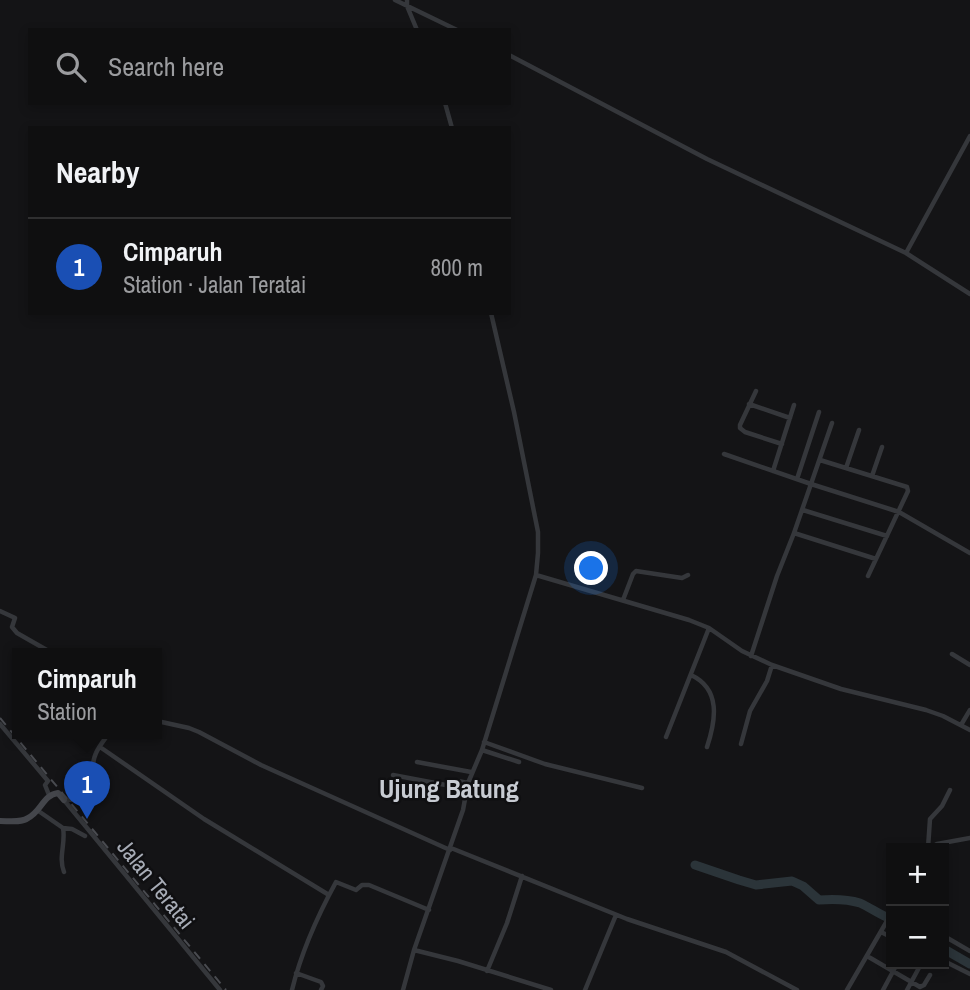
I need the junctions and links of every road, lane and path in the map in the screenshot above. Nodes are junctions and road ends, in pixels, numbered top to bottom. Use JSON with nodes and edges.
{"nodes":[{"id":1,"x":395,"y":0,"type":"edge"},
{"id":2,"x":407,"y":3,"type":"edge"},
{"id":3,"x":416,"y":28,"type":"edge"},
{"id":4,"x":453,"y":28,"type":"edge"},
{"id":5,"x":511,"y":56,"type":"edge"},
{"id":6,"x":446,"y":105,"type":"edge"},
{"id":7,"x":451,"y":126,"type":"edge"},
{"id":8,"x":970,"y":136,"type":"edge"},
{"id":9,"x":906,"y":253,"type":"junction"},
{"id":10,"x":970,"y":295,"type":"edge"},
{"id":11,"x":491,"y":315,"type":"edge"},
{"id":12,"x":756,"y":391,"type":"dead end"},
{"id":13,"x":749,"y":404,"type":"junction"},
{"id":14,"x":794,"y":405,"type":"dead end"},
{"id":15,"x":819,"y":412,"type":"dead end"},
{"id":16,"x":790,"y":418,"type":"junction"},
{"id":17,"x":832,"y":423,"type":"dead end"},
{"id":18,"x":859,"y":430,"type":"dead end"},
{"id":19,"x":782,"y":444,"type":"junction"},
{"id":20,"x":882,"y":447,"type":"dead end"},
{"id":21,"x":724,"y":454,"type":"dead end"},
{"id":22,"x":820,"y":460,"type":"junction"},
{"id":23,"x":846,"y":468,"type":"junction"},
{"id":24,"x":773,"y":471,"type":"junction"},
{"id":25,"x":872,"y":476,"type":"junction"},
{"id":26,"x":797,"y":479,"type":"junction"},
{"id":27,"x":811,"y":484,"type":"junction"},
{"id":28,"x":803,"y":510,"type":"junction"},
{"id":29,"x":899,"y":512,"type":"junction"},
{"id":30,"x":794,"y":533,"type":"junction"},
{"id":31,"x":887,"y":536,"type":"junction"},
{"id":32,"x":970,"y":553,"type":"edge"},
{"id":33,"x":876,"y":559,"type":"junction"},
{"id":34,"x":536,"y":575,"type":"junction"},
{"id":35,"x":688,"y":575,"type":"dead end"},
{"id":36,"x":868,"y":576,"type":"dead end"},
{"id":37,"x":623,"y":600,"type":"junction"},
{"id":38,"x":0,"y":611,"type":"edge"},
{"id":39,"x":709,"y":628,"type":"junction"},
{"id":40,"x":44,"y":648,"type":"edge"},
{"id":41,"x":952,"y":654,"type":"dead end"},
{"id":42,"x":751,"y":656,"type":"junction"},
{"id":43,"x":772,"y":665,"type":"junction"},
{"id":44,"x":970,"y":665,"type":"edge"},
{"id":45,"x":691,"y":675,"type":"junction"},
{"id":46,"x":970,"y":710,"type":"edge"},
{"id":47,"x":162,"y":722,"type":"edge"},
{"id":48,"x":0,"y":724,"type":"edge"},
{"id":49,"x":961,"y":725,"type":"junction"},
{"id":50,"x":970,"y":730,"type":"edge"},
{"id":51,"x":666,"y":737,"type":"dead end"},
{"id":52,"x":12,"y":738,"type":"edge"},
{"id":53,"x":13,"y":739,"type":"edge"},
{"id":54,"x":105,"y":739,"type":"edge"},
{"id":55,"x":484,"y":742,"type":"junction"},
{"id":56,"x":741,"y":744,"type":"dead end"},
{"id":57,"x":100,"y":747,"type":"junction"},
{"id":58,"x":707,"y":747,"type":"dead end"},
{"id":59,"x":482,"y":750,"type":"junction"},
{"id":60,"x":417,"y":762,"type":"dead end"},
{"id":61,"x":519,"y":762,"type":"dead end"},
{"id":62,"x":471,"y":772,"type":"junction"},
{"id":63,"x":393,"y":775,"type":"dead end"},
{"id":64,"x":468,"y":783,"type":"junction"},
{"id":65,"x":642,"y":788,"type":"dead end"},
{"id":66,"x":950,"y":790,"type":"dead end"},
{"id":67,"x":49,"y":794,"type":"junction"},
{"id":68,"x":64,"y":800,"type":"junction"},
{"id":69,"x":37,"y":810,"type":"junction"},
{"id":70,"x":0,"y":821,"type":"edge"},
{"id":71,"x":63,"y":828,"type":"junction"},
{"id":72,"x":85,"y":836,"type":"dead end"},
{"id":73,"x":970,"y":838,"type":"edge"},
{"id":74,"x":929,"y":843,"type":"edge"},
{"id":75,"x":942,"y":843,"type":"edge"},
{"id":76,"x":451,"y":849,"type":"junction"},
{"id":77,"x":64,"y":872,"type":"dead end"},
{"id":78,"x":522,"y":876,"type":"junction"},
{"id":79,"x":329,"y":895,"type":"junction"},
{"id":80,"x":429,"y":910,"type":"junction"},
{"id":81,"x":616,"y":915,"type":"junction"},
{"id":82,"x":886,"y":923,"type":"edge"},
{"id":83,"x":881,"y":932,"type":"junction"},
{"id":84,"x":886,"y":934,"type":"edge"},
{"id":85,"x":949,"y":939,"type":"edge"},
{"id":86,"x":414,"y":950,"type":"junction"},
{"id":87,"x":970,"y":951,"type":"edge"},
{"id":88,"x":867,"y":956,"type":"junction"},
{"id":89,"x":949,"y":964,"type":"edge"},
{"id":90,"x":895,"y":969,"type":"edge"},
{"id":91,"x":918,"y":969,"type":"edge"},
{"id":92,"x":487,"y":971,"type":"junction"},
{"id":93,"x":894,"y":972,"type":"junction"},
{"id":94,"x":296,"y":973,"type":"junction"},
{"id":95,"x":970,"y":974,"type":"edge"},
{"id":96,"x":930,"y":975,"type":"dead end"},
{"id":97,"x":911,"y":982,"type":"junction"},
{"id":98,"x":220,"y":990,"type":"edge"},
{"id":99,"x":292,"y":990,"type":"edge"},
{"id":100,"x":321,"y":990,"type":"edge"},
{"id":101,"x":403,"y":990,"type":"edge"},
{"id":102,"x":551,"y":990,"type":"edge"},
{"id":103,"x":585,"y":990,"type":"edge"},
{"id":104,"x":797,"y":990,"type":"edge"},
{"id":105,"x":847,"y":990,"type":"edge"},
{"id":106,"x":883,"y":990,"type":"edge"},
{"id":107,"x":907,"y":990,"type":"edge"}],
"edges":[{"from":1,"to":2,"type":"street"},
{"from":2,"to":3,"type":"street"},
{"from":2,"to":4,"type":"street"},
{"from":5,"to":9,"type":"street"},
{"from":6,"to":7,"type":"street"},
{"from":8,"to":9,"type":"street"},
{"from":9,"to":10,"type":"street"},
{"from":11,"to":34,"type":"street"},
{"from":12,"to":13,"type":"street"},
{"from":13,"to":16,"type":"street"},
{"from":13,"to":19,"type":"street"},
{"from":14,"to":16,"type":"street"},
{"from":15,"to":26,"type":"street"},
{"from":16,"to":19,"type":"street"},
{"from":17,"to":22,"type":"street"},
{"from":18,"to":23,"type":"street"},
{"from":19,"to":24,"type":"street"},
{"from":20,"to":25,"type":"street"},
{"from":21,"to":24,"type":"street"},
{"from":22,"to":23,"type":"street"},
{"from":22,"to":27,"type":"street"},
{"from":23,"to":25,"type":"street"},
{"from":24,"to":26,"type":"street"},
{"from":25,"to":29,"type":"street"},
{"from":26,"to":27,"type":"street"},
{"from":27,"to":28,"type":"street"},
{"from":27,"to":29,"type":"street"},
{"from":28,"to":30,"type":"street"},
{"from":28,"to":31,"type":"street"},
{"from":29,"to":31,"type":"street"},
{"from":29,"to":32,"type":"street"},
{"from":30,"to":33,"type":"street"},
{"from":30,"to":42,"type":"street"},
{"from":31,"to":33,"type":"street"},
{"from":33,"to":36,"type":"street"},
{"from":34,"to":37,"type":"street"},
{"from":34,"to":55,"type":"street"},
{"from":35,"to":37,"type":"street"},
{"from":37,"to":39,"type":"street"},
{"from":38,"to":40,"type":"street"},
{"from":39,"to":42,"type":"street"},
{"from":39,"to":45,"type":"street"},
{"from":41,"to":44,"type":"street"},
{"from":42,"to":43,"type":"street"},
{"from":43,"to":49,"type":"street"},
{"from":43,"to":56,"type":"street"},
{"from":45,"to":51,"type":"street"},
{"from":45,"to":58,"type":"street"},
{"from":46,"to":49,"type":"street"},
{"from":47,"to":76,"type":"street"},
{"from":48,"to":52,"type":"street"},
{"from":49,"to":50,"type":"street"},
{"from":53,"to":67,"type":"street"},
{"from":54,"to":57,"type":"street"},
{"from":55,"to":59,"type":"street"},
{"from":55,"to":65,"type":"street"},
{"from":57,"to":68,"type":"street"},
{"from":57,"to":79,"type":"street"},
{"from":59,"to":61,"type":"street"},
{"from":59,"to":62,"type":"street"},
{"from":60,"to":62,"type":"street"},
{"from":62,"to":64,"type":"street"},
{"from":63,"to":64,"type":"street"},
{"from":64,"to":76,"type":"street"},
{"from":66,"to":74,"type":"street"},
{"from":67,"to":68,"type":"street"},
{"from":67,"to":69,"type":"street"},
{"from":68,"to":98,"type":"street","name":"Jalan Teratai"},
{"from":69,"to":70,"type":"street"},
{"from":69,"to":71,"type":"street"},
{"from":71,"to":72,"type":"street"},
{"from":71,"to":77,"type":"street"},
{"from":73,"to":75,"type":"street"},
{"from":76,"to":78,"type":"street"},
{"from":76,"to":80,"type":"street"},
{"from":78,"to":81,"type":"street"},
{"from":78,"to":92,"type":"street"},
{"from":79,"to":80,"type":"street"},
{"from":79,"to":94,"type":"street"},
{"from":80,"to":86,"type":"street"},
{"from":81,"to":103,"type":"street"},
{"from":81,"to":104,"type":"street"},
{"from":82,"to":83,"type":"street"},
{"from":83,"to":84,"type":"street"},
{"from":83,"to":88,"type":"street"},
{"from":85,"to":87,"type":"street"},
{"from":86,"to":92,"type":"street"},
{"from":86,"to":101,"type":"street"},
{"from":88,"to":93,"type":"street"},
{"from":88,"to":105,"type":"street"},
{"from":89,"to":95,"type":"street"},
{"from":90,"to":93,"type":"street"},
{"from":91,"to":97,"type":"street"},
{"from":92,"to":102,"type":"street"},
{"from":93,"to":97,"type":"street"},
{"from":93,"to":106,"type":"street"},
{"from":94,"to":99,"type":"street"},
{"from":94,"to":100,"type":"street"},
{"from":96,"to":97,"type":"street"},
{"from":97,"to":107,"type":"street"}]}
